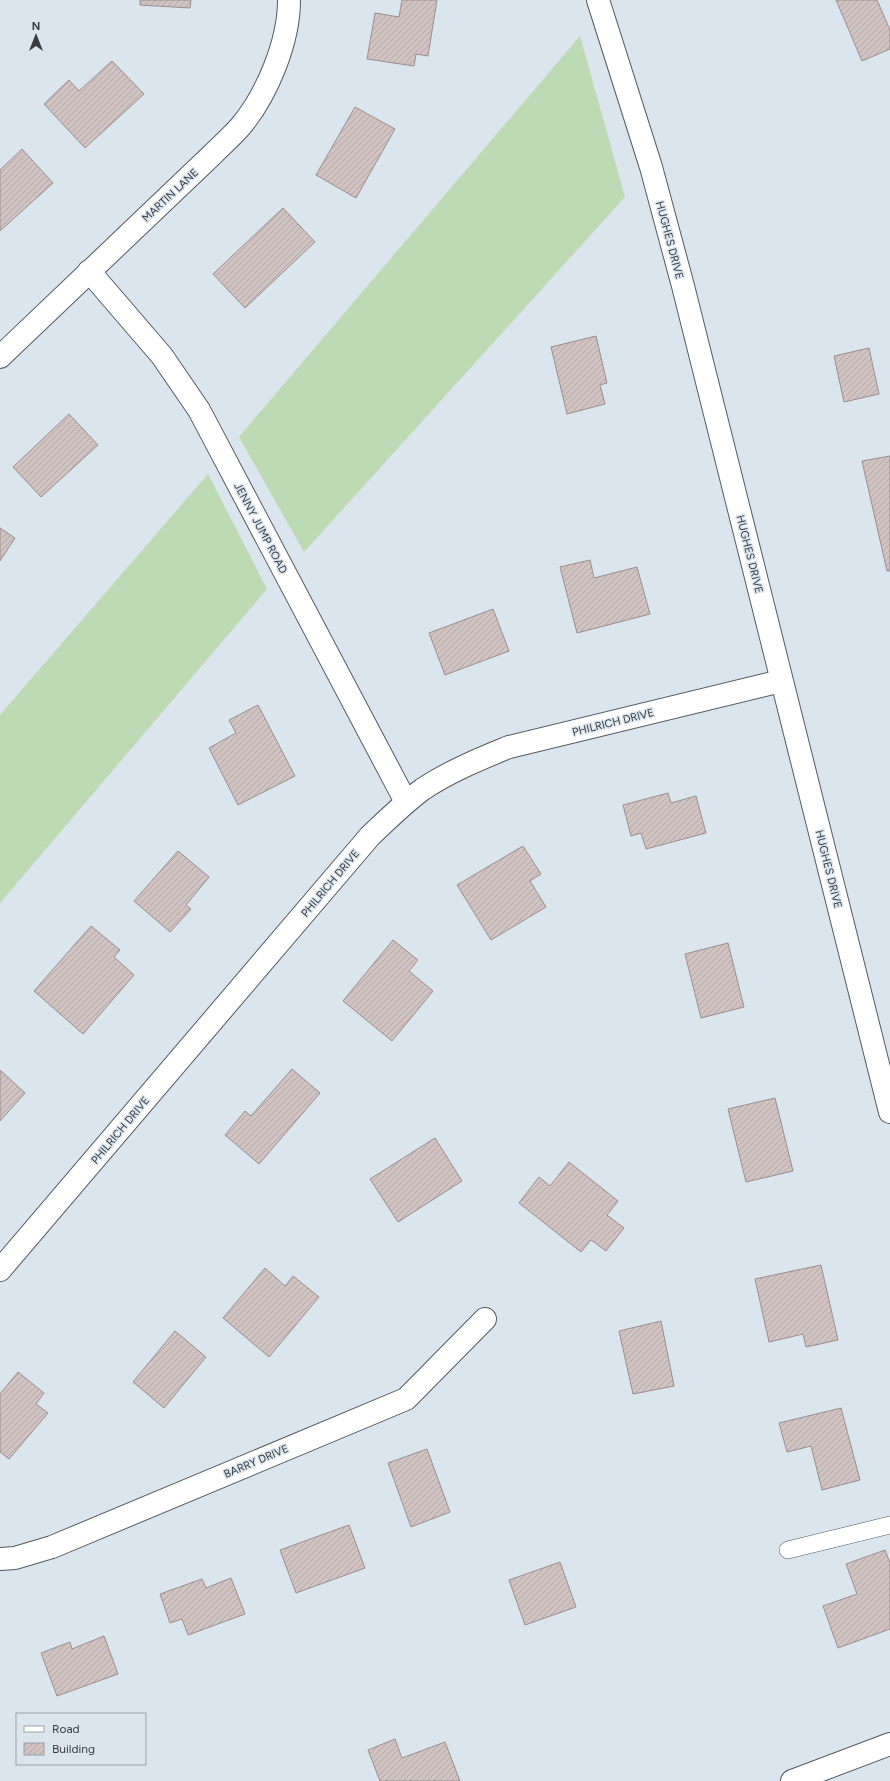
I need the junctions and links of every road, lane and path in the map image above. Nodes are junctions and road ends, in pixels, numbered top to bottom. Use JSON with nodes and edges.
{"nodes":[{"id":1,"x":289,"y":0,"type":"edge"},
{"id":2,"x":598,"y":0,"type":"edge"},
{"id":3,"x":90,"y":271,"type":"junction"},
{"id":4,"x":0,"y":357,"type":"edge"},
{"id":5,"x":781,"y":681,"type":"junction"},
{"id":6,"x":406,"y":802,"type":"junction"},
{"id":7,"x":890,"y":1112,"type":"edge"},
{"id":8,"x":0,"y":1270,"type":"edge"},
{"id":9,"x":485,"y":1319,"type":"dead end"},
{"id":10,"x":890,"y":1525,"type":"edge"},
{"id":11,"x":788,"y":1550,"type":"dead end"},
{"id":12,"x":0,"y":1559,"type":"edge"},
{"id":13,"x":890,"y":1744,"type":"edge"},
{"id":14,"x":792,"y":1781,"type":"edge"}],
"edges":[{"from":1,"to":3,"type":"street","name":"MARTIN LANE"},
{"from":2,"to":5,"type":"street","name":"HUGHES DRIVE"},
{"from":3,"to":4,"type":"street","name":"MARTIN LANE"},
{"from":3,"to":6,"type":"street","name":"JENNY JUMP ROAD"},
{"from":5,"to":6,"type":"street","name":"PHILRICH DRIVE"},
{"from":5,"to":7,"type":"street","name":"HUGHES DRIVE"},
{"from":6,"to":8,"type":"street","name":"PHILRICH DRIVE"},
{"from":9,"to":12,"type":"street","name":"BARRY DRIVE"},
{"from":10,"to":11,"type":"lane"},
{"from":13,"to":14,"type":"street"}]}
